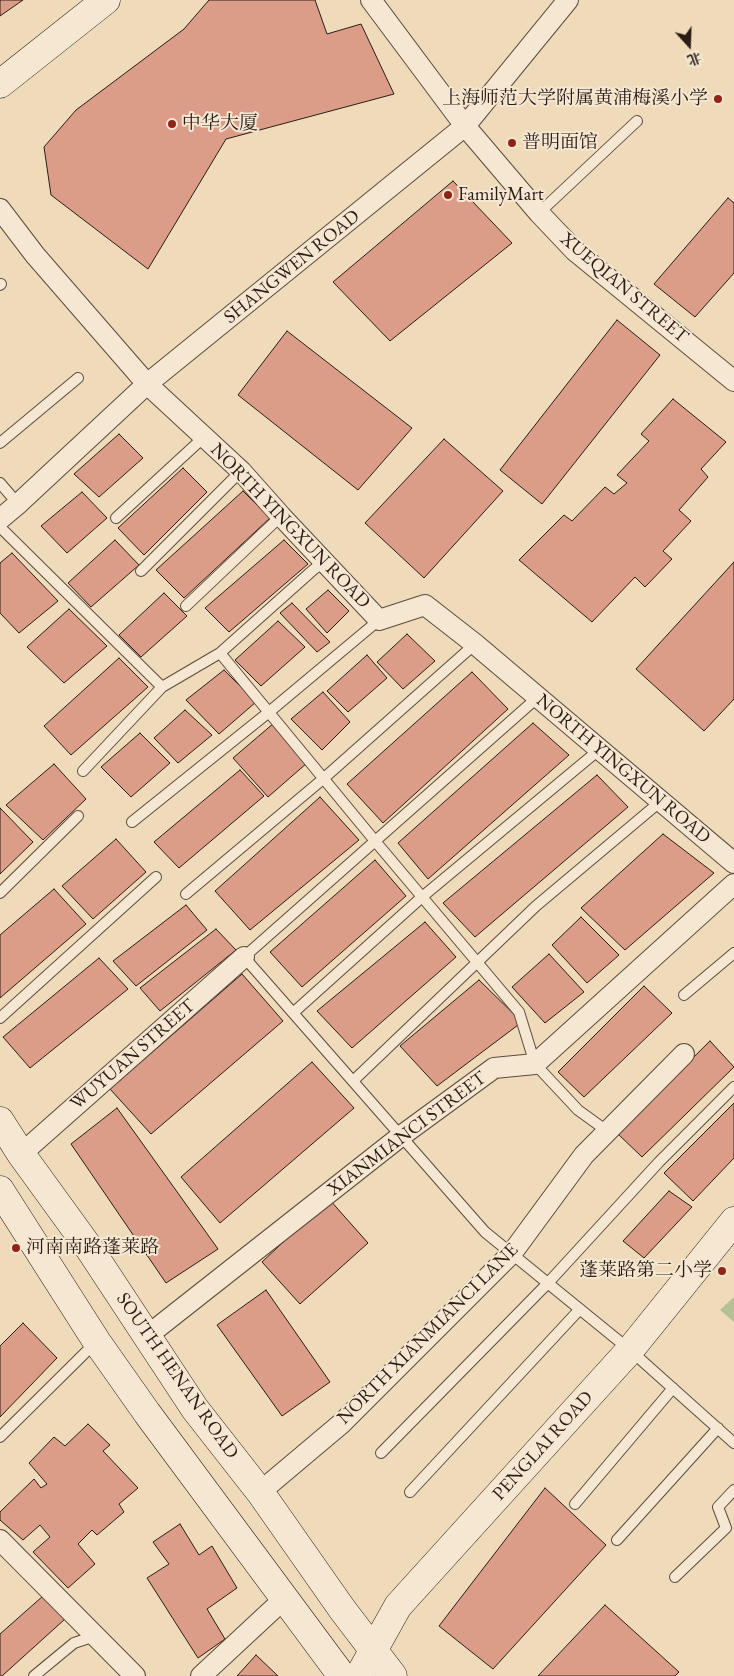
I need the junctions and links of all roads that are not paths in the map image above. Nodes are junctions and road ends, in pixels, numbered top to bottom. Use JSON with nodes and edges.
{"nodes":[{"id":1,"x":106,"y":0,"type":"edge"},
{"id":2,"x":371,"y":0,"type":"edge"},
{"id":3,"x":568,"y":0,"type":"edge"},
{"id":4,"x":0,"y":84,"type":"edge"},
{"id":5,"x":637,"y":121,"type":"dead end"},
{"id":6,"x":466,"y":126,"type":"junction"},
{"id":7,"x":0,"y":209,"type":"edge"},
{"id":8,"x":539,"y":214,"type":"junction"},
{"id":9,"x":78,"y":378,"type":"dead end"},
{"id":10,"x":734,"y":381,"type":"edge"},
{"id":11,"x":147,"y":384,"type":"junction"},
{"id":12,"x":204,"y":437,"type":"junction"},
{"id":13,"x":0,"y":443,"type":"edge"},
{"id":14,"x":241,"y":470,"type":"junction"},
{"id":15,"x":0,"y":483,"type":"edge"},
{"id":16,"x":18,"y":504,"type":"junction"},
{"id":17,"x":280,"y":516,"type":"junction"},
{"id":18,"x":116,"y":518,"type":"dead end"},
{"id":19,"x":0,"y":519,"type":"edge"},
{"id":20,"x":0,"y":527,"type":"edge"},
{"id":21,"x":325,"y":562,"type":"junction"},
{"id":22,"x":141,"y":571,"type":"dead end"},
{"id":23,"x":186,"y":606,"type":"dead end"},
{"id":24,"x":379,"y":620,"type":"junction"},
{"id":25,"x":475,"y":644,"type":"junction"},
{"id":26,"x":220,"y":653,"type":"junction"},
{"id":27,"x":162,"y":687,"type":"junction"},
{"id":28,"x":538,"y":697,"type":"junction"},
{"id":29,"x":269,"y":712,"type":"junction"},
{"id":30,"x":600,"y":749,"type":"junction"},
{"id":31,"x":83,"y":771,"type":"dead end"},
{"id":32,"x":323,"y":779,"type":"junction"},
{"id":33,"x":661,"y":801,"type":"junction"},
{"id":34,"x":78,"y":816,"type":"dead end"},
{"id":35,"x":132,"y":822,"type":"dead end"},
{"id":36,"x":375,"y":841,"type":"junction"},
{"id":37,"x":734,"y":863,"type":"edge"},
{"id":38,"x":156,"y":877,"type":"dead end"},
{"id":39,"x":734,"y":884,"type":"edge"},
{"id":40,"x":0,"y":893,"type":"edge"},
{"id":41,"x":186,"y":894,"type":"dead end"},
{"id":42,"x":422,"y":897,"type":"junction"},
{"id":43,"x":734,"y":953,"type":"edge"},
{"id":44,"x":244,"y":957,"type":"junction"},
{"id":45,"x":476,"y":962,"type":"junction"},
{"id":46,"x":684,"y":995,"type":"dead end"},
{"id":47,"x":293,"y":1013,"type":"junction"},
{"id":48,"x":0,"y":1018,"type":"edge"},
{"id":49,"x":684,"y":1054,"type":"dead end"},
{"id":50,"x":535,"y":1064,"type":"junction"},
{"id":51,"x":353,"y":1081,"type":"junction"},
{"id":52,"x":734,"y":1087,"type":"edge"},
{"id":53,"x":0,"y":1122,"type":"edge"},
{"id":54,"x":607,"y":1131,"type":"junction"},
{"id":55,"x":401,"y":1136,"type":"junction"},
{"id":56,"x":21,"y":1154,"type":"junction"},
{"id":57,"x":0,"y":1190,"type":"edge"},
{"id":58,"x":734,"y":1221,"type":"edge"},
{"id":59,"x":512,"y":1253,"type":"junction"},
{"id":60,"x":548,"y":1283,"type":"junction"},
{"id":61,"x":580,"y":1310,"type":"junction"},
{"id":62,"x":147,"y":1336,"type":"junction"},
{"id":63,"x":97,"y":1342,"type":"junction"},
{"id":64,"x":630,"y":1350,"type":"junction"},
{"id":65,"x":673,"y":1388,"type":"junction"},
{"id":66,"x":718,"y":1428,"type":"junction"},
{"id":67,"x":0,"y":1437,"type":"edge"},
{"id":68,"x":734,"y":1443,"type":"edge"},
{"id":69,"x":381,"y":1453,"type":"dead end"},
{"id":70,"x":734,"y":1490,"type":"edge"},
{"id":71,"x":260,"y":1492,"type":"junction"},
{"id":72,"x":410,"y":1492,"type":"dead end"},
{"id":73,"x":575,"y":1504,"type":"dead end"},
{"id":74,"x":730,"y":1531,"type":"edge"},
{"id":75,"x":0,"y":1540,"type":"edge"},
{"id":76,"x":617,"y":1540,"type":"dead end"},
{"id":77,"x":675,"y":1577,"type":"dead end"},
{"id":78,"x":285,"y":1598,"type":"junction"},
{"id":79,"x":95,"y":1636,"type":"junction"},
{"id":80,"x":373,"y":1650,"type":"junction"},
{"id":81,"x":34,"y":1676,"type":"edge"},
{"id":82,"x":135,"y":1676,"type":"edge"},
{"id":83,"x":201,"y":1676,"type":"edge"},
{"id":84,"x":342,"y":1676,"type":"edge"},
{"id":85,"x":359,"y":1676,"type":"edge"},
{"id":86,"x":393,"y":1676,"type":"edge"}],
"edges":[{"from":1,"to":4,"type":"main road"},
{"from":2,"to":6,"type":"street","name":"XUEQIAN STREET"},
{"from":3,"to":6,"type":"street","name":"SHANGWEN ROAD"},
{"from":5,"to":8,"type":"lane"},
{"from":6,"to":8,"type":"street","name":"XUEQIAN STREET"},
{"from":6,"to":11,"type":"street","name":"SHANGWEN ROAD"},
{"from":7,"to":11,"type":"street","name":"NORTH YINGXUN ROAD"},
{"from":8,"to":10,"type":"street","name":"XUEQIAN STREET"},
{"from":9,"to":13,"type":"lane"},
{"from":11,"to":12,"type":"street","name":"NORTH YINGXUN ROAD"},
{"from":11,"to":16,"type":"street","name":"SHANGWEN ROAD"},
{"from":12,"to":14,"type":"street","name":"NORTH YINGXUN ROAD"},
{"from":12,"to":18,"type":"lane"},
{"from":14,"to":17,"type":"street","name":"NORTH YINGXUN ROAD"},
{"from":14,"to":22,"type":"lane"},
{"from":15,"to":16,"type":"lane"},
{"from":16,"to":19,"type":"street","name":"SHANGWEN ROAD"},
{"from":17,"to":21,"type":"street","name":"NORTH YINGXUN ROAD"},
{"from":17,"to":23,"type":"lane"},
{"from":20,"to":27,"type":"lane"},
{"from":21,"to":24,"type":"street","name":"NORTH YINGXUN ROAD"},
{"from":21,"to":26,"type":"lane"},
{"from":24,"to":25,"type":"street","name":"NORTH YINGXUN ROAD"},
{"from":24,"to":29,"type":"lane"},
{"from":25,"to":28,"type":"street","name":"NORTH YINGXUN ROAD"},
{"from":25,"to":32,"type":"lane"},
{"from":26,"to":27,"type":"lane"},
{"from":26,"to":29,"type":"lane"},
{"from":27,"to":31,"type":"lane"},
{"from":28,"to":30,"type":"street","name":"NORTH YINGXUN ROAD"},
{"from":28,"to":36,"type":"lane"},
{"from":29,"to":32,"type":"lane"},
{"from":29,"to":35,"type":"lane"},
{"from":30,"to":33,"type":"street","name":"NORTH YINGXUN ROAD"},
{"from":30,"to":42,"type":"lane"},
{"from":32,"to":36,"type":"lane"},
{"from":32,"to":41,"type":"lane"},
{"from":33,"to":37,"type":"street","name":"NORTH YINGXUN ROAD"},
{"from":33,"to":45,"type":"lane"},
{"from":34,"to":40,"type":"lane"},
{"from":36,"to":42,"type":"lane"},
{"from":36,"to":44,"type":"lane"},
{"from":38,"to":48,"type":"lane"},
{"from":39,"to":50,"type":"street"},
{"from":42,"to":45,"type":"lane"},
{"from":42,"to":47,"type":"lane"},
{"from":43,"to":46,"type":"lane"},
{"from":44,"to":47,"type":"lane"},
{"from":44,"to":56,"type":"street","name":"WUYUAN STREET"},
{"from":45,"to":50,"type":"lane"},
{"from":45,"to":51,"type":"lane"},
{"from":47,"to":51,"type":"lane"},
{"from":49,"to":54,"type":"street","name":"NORTH XIANMIANCI LANE"},
{"from":50,"to":54,"type":"lane"},
{"from":50,"to":55,"type":"street","name":"XIANMIANCI STREET"},
{"from":51,"to":55,"type":"lane"},
{"from":52,"to":60,"type":"lane"},
{"from":53,"to":56,"type":"main road","name":"SOUTH HENAN ROAD"},
{"from":54,"to":59,"type":"street","name":"NORTH XIANMIANCI LANE"},
{"from":55,"to":59,"type":"lane"},
{"from":55,"to":62,"type":"street","name":"XIANMIANCI STREET"},
{"from":56,"to":62,"type":"main road","name":"SOUTH HENAN ROAD"},
{"from":57,"to":63,"type":"main road"},
{"from":58,"to":64,"type":"main road","name":"PENGLAI ROAD"},
{"from":59,"to":60,"type":"lane"},
{"from":59,"to":71,"type":"street","name":"NORTH XIANMIANCI LANE"},
{"from":60,"to":61,"type":"lane"},
{"from":60,"to":69,"type":"lane"},
{"from":61,"to":64,"type":"lane"},
{"from":61,"to":72,"type":"lane"},
{"from":62,"to":71,"type":"main road","name":"SOUTH HENAN ROAD"},
{"from":63,"to":67,"type":"lane"},
{"from":63,"to":78,"type":"main road"},
{"from":64,"to":65,"type":"lane"},
{"from":64,"to":80,"type":"main road","name":"PENGLAI ROAD"},
{"from":65,"to":66,"type":"lane"},
{"from":65,"to":73,"type":"lane"},
{"from":66,"to":68,"type":"lane"},
{"from":66,"to":76,"type":"lane"},
{"from":70,"to":74,"type":"lane"},
{"from":71,"to":80,"type":"main road","name":"SOUTH HENAN ROAD"},
{"from":74,"to":77,"type":"lane"},
{"from":75,"to":79,"type":"street"},
{"from":78,"to":83,"type":"street"},
{"from":78,"to":84,"type":"main road"},
{"from":79,"to":81,"type":"lane"},
{"from":79,"to":82,"type":"street"},
{"from":80,"to":85,"type":"main road","name":"PENGLAI ROAD"},
{"from":80,"to":86,"type":"main road","name":"SOUTH HENAN ROAD"}]}
